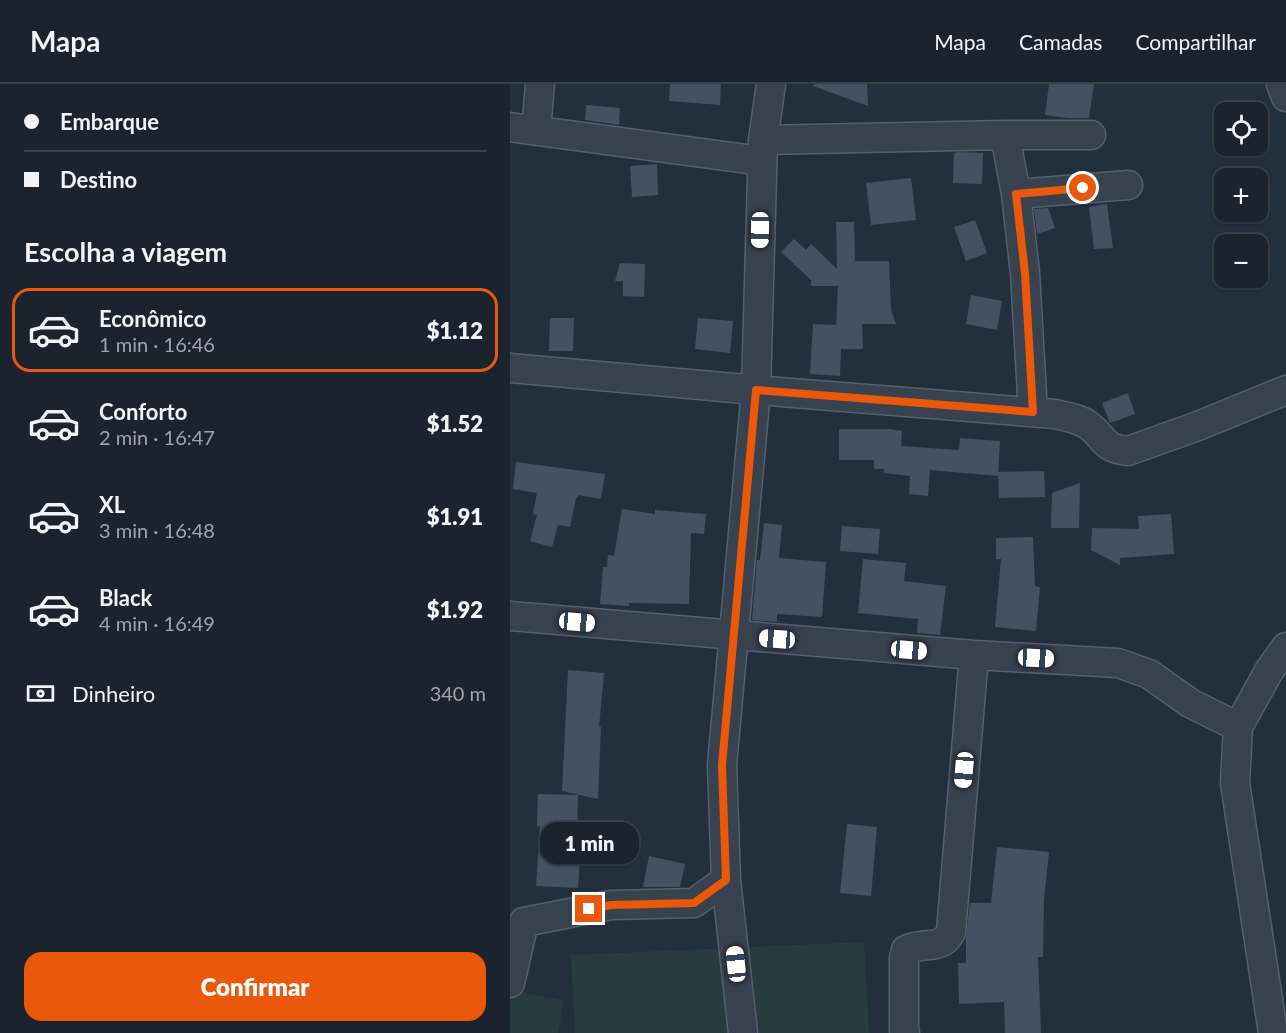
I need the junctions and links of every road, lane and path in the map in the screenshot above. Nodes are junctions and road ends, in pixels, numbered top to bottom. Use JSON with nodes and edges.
{"nodes":[{"id":1,"x":540,"y":84,"type":"edge"},
{"id":2,"x":771,"y":84,"type":"edge"},
{"id":3,"x":1281,"y":84,"type":"edge"},
{"id":4,"x":1286,"y":97,"type":"edge"},
{"id":5,"x":523,"y":129,"type":"edge"},
{"id":6,"x":1005,"y":135,"type":"junction"},
{"id":7,"x":1091,"y":135,"type":"dead end"},
{"id":8,"x":763,"y":150,"type":"junction"},
{"id":9,"x":1128,"y":184,"type":"dead end"},
{"id":10,"x":1016,"y":194,"type":"junction"},
{"id":11,"x":510,"y":368,"type":"edge"},
{"id":12,"x":756,"y":390,"type":"junction"},
{"id":13,"x":1286,"y":390,"type":"edge"},
{"id":14,"x":1033,"y":412,"type":"junction"},
{"id":15,"x":510,"y":616,"type":"edge"},
{"id":16,"x":734,"y":635,"type":"junction"},
{"id":17,"x":1286,"y":647,"type":"edge"},
{"id":18,"x":974,"y":655,"type":"junction"},
{"id":19,"x":1238,"y":727,"type":"junction"},
{"id":20,"x":726,"y":880,"type":"junction"},
{"id":21,"x":510,"y":983,"type":"edge"},
{"id":22,"x":743,"y":1033,"type":"edge"},
{"id":23,"x":905,"y":1033,"type":"edge"},
{"id":24,"x":1273,"y":1033,"type":"edge"}],
"edges":[{"from":1,"to":5,"type":"street"},
{"from":2,"to":8,"type":"street"},
{"from":3,"to":4,"type":"street"},
{"from":5,"to":8,"type":"street"},
{"from":6,"to":7,"type":"street"},
{"from":6,"to":8,"type":"street"},
{"from":6,"to":10,"type":"street"},
{"from":8,"to":12,"type":"street"},
{"from":9,"to":10,"type":"street"},
{"from":10,"to":14,"type":"street"},
{"from":11,"to":12,"type":"street"},
{"from":12,"to":14,"type":"street"},
{"from":12,"to":16,"type":"street"},
{"from":13,"to":14,"type":"street"},
{"from":15,"to":16,"type":"street"},
{"from":16,"to":18,"type":"street"},
{"from":16,"to":20,"type":"street"},
{"from":17,"to":19,"type":"street"},
{"from":18,"to":19,"type":"street"},
{"from":18,"to":23,"type":"street"},
{"from":19,"to":24,"type":"street"},
{"from":20,"to":21,"type":"street"},
{"from":20,"to":22,"type":"street"}]}
